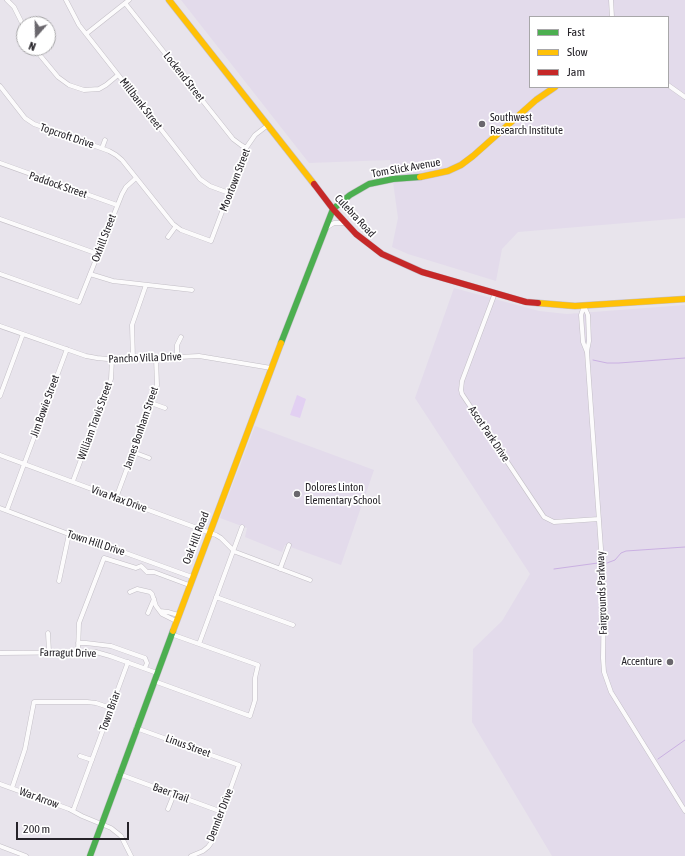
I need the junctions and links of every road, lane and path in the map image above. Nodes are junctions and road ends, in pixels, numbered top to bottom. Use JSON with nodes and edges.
{"nodes":[{"id":1,"x":7,"y":0,"type":"edge"},
{"id":2,"x":66,"y":0,"type":"edge"},
{"id":3,"x":169,"y":0,"type":"edge"},
{"id":4,"x":611,"y":0,"type":"edge"},
{"id":5,"x":127,"y":1,"type":"edge"},
{"id":6,"x":18,"y":16,"type":"edge"},
{"id":7,"x":612,"y":16,"type":"edge"},
{"id":8,"x":86,"y":34,"type":"junction"},
{"id":9,"x":40,"y":56,"type":"edge"},
{"id":10,"x":118,"y":75,"type":"junction"},
{"id":11,"x":0,"y":86,"type":"edge"},
{"id":12,"x":669,"y":87,"type":"edge"},
{"id":13,"x":554,"y":88,"type":"edge"},
{"id":14,"x":685,"y":97,"type":"edge"},
{"id":15,"x":268,"y":125,"type":"junction"},
{"id":16,"x":105,"y":140,"type":"dead end"},
{"id":17,"x":102,"y":148,"type":"junction"},
{"id":18,"x":246,"y":148,"type":"junction"},
{"id":19,"x":0,"y":163,"type":"edge"},
{"id":20,"x":136,"y":178,"type":"junction"},
{"id":21,"x":229,"y":193,"type":"junction"},
{"id":22,"x":117,"y":205,"type":"junction"},
{"id":23,"x":333,"y":209,"type":"junction"},
{"id":24,"x":0,"y":219,"type":"edge"},
{"id":25,"x":346,"y":223,"type":"junction"},
{"id":26,"x":176,"y":226,"type":"junction"},
{"id":27,"x":325,"y":228,"type":"junction"},
{"id":28,"x":168,"y":237,"type":"dead end"},
{"id":29,"x":211,"y":241,"type":"joint"},
{"id":30,"x":98,"y":254,"type":"junction"},
{"id":31,"x":0,"y":274,"type":"edge"},
{"id":32,"x":90,"y":274,"type":"junction"},
{"id":33,"x":146,"y":285,"type":"junction"},
{"id":34,"x":192,"y":290,"type":"dead end"},
{"id":35,"x":495,"y":293,"type":"junction"},
{"id":36,"x":685,"y":299,"type":"edge"},
{"id":37,"x":584,"y":306,"type":"junction"},
{"id":38,"x":0,"y":326,"type":"edge"},
{"id":39,"x":23,"y":334,"type":"junction"},
{"id":40,"x":181,"y":337,"type":"dead end"},
{"id":41,"x":66,"y":349,"type":"junction"},
{"id":42,"x":177,"y":357,"type":"junction"},
{"id":43,"x":156,"y":358,"type":"junction"},
{"id":44,"x":133,"y":359,"type":"junction"},
{"id":45,"x":112,"y":360,"type":"junction"},
{"id":46,"x":272,"y":368,"type":"junction"},
{"id":47,"x":0,"y":396,"type":"edge"},
{"id":48,"x":151,"y":403,"type":"junction"},
{"id":49,"x":165,"y":408,"type":"dead end"},
{"id":50,"x":133,"y":452,"type":"junction"},
{"id":51,"x":0,"y":455,"type":"edge"},
{"id":52,"x":149,"y":458,"type":"dead end"},
{"id":53,"x":24,"y":464,"type":"junction"},
{"id":54,"x":73,"y":481,"type":"junction"},
{"id":55,"x":116,"y":498,"type":"junction"},
{"id":56,"x":0,"y":508,"type":"edge"},
{"id":57,"x":7,"y":510,"type":"junction"},
{"id":58,"x":599,"y":519,"type":"junction"},
{"id":59,"x":242,"y":527,"type":"dead end"},
{"id":60,"x":208,"y":532,"type":"junction"},
{"id":61,"x":68,"y":534,"type":"junction"},
{"id":62,"x":289,"y":545,"type":"dead end"},
{"id":63,"x":233,"y":550,"type":"junction"},
{"id":64,"x":280,"y":569,"type":"junction"},
{"id":65,"x":192,"y":577,"type":"junction"},
{"id":66,"x":310,"y":580,"type":"dead end"},
{"id":67,"x":59,"y":581,"type":"dead end"},
{"id":68,"x":189,"y":585,"type":"junction"},
{"id":69,"x":130,"y":592,"type":"dead end"},
{"id":70,"x":216,"y":597,"type":"junction"},
{"id":71,"x":154,"y":599,"type":"junction"},
{"id":72,"x":148,"y":613,"type":"dead end"},
{"id":73,"x":177,"y":618,"type":"junction"},
{"id":74,"x":293,"y":625,"type":"dead end"},
{"id":75,"x":48,"y":633,"type":"dead end"},
{"id":76,"x":171,"y":634,"type":"junction"},
{"id":77,"x":78,"y":643,"type":"junction"},
{"id":78,"x":199,"y":644,"type":"junction"},
{"id":79,"x":49,"y":652,"type":"junction"},
{"id":80,"x":78,"y":652,"type":"junction"},
{"id":81,"x":0,"y":653,"type":"edge"},
{"id":82,"x":128,"y":662,"type":"junction"},
{"id":83,"x":145,"y":668,"type":"junction"},
{"id":84,"x":157,"y":673,"type":"junction"},
{"id":85,"x":154,"y":681,"type":"junction"},
{"id":86,"x":111,"y":708,"type":"junction"},
{"id":87,"x":136,"y":728,"type":"junction"},
{"id":88,"x":80,"y":756,"type":"dead end"},
{"id":89,"x":92,"y":760,"type":"junction"},
{"id":90,"x":239,"y":765,"type":"joint"},
{"id":91,"x":119,"y":774,"type":"junction"},
{"id":92,"x":0,"y":784,"type":"edge"},
{"id":93,"x":12,"y":788,"type":"junction"},
{"id":94,"x":174,"y":794,"type":"junction"},
{"id":95,"x":168,"y":809,"type":"dead end"},
{"id":96,"x":73,"y":811,"type":"junction"},
{"id":97,"x":685,"y":811,"type":"edge"},
{"id":98,"x":222,"y":812,"type":"junction"},
{"id":99,"x":102,"y":823,"type":"junction"},
{"id":100,"x":0,"y":846,"type":"edge"},
{"id":101,"x":26,"y":856,"type":"edge"},
{"id":102,"x":90,"y":856,"type":"edge"},
{"id":103,"x":131,"y":856,"type":"edge"},
{"id":104,"x":191,"y":856,"type":"edge"}],
"edges":[{"from":1,"to":6,"type":"street"},
{"from":2,"to":8,"type":"street","name":"Millbank Street"},
{"from":3,"to":15,"type":"street","name":"Culebra Road"},
{"from":4,"to":7,"type":"street"},
{"from":5,"to":8,"type":"street"},
{"from":5,"to":18,"type":"street","name":"Lockend Street"},
{"from":8,"to":10,"type":"street","name":"Millbank Street"},
{"from":9,"to":10,"type":"street"},
{"from":10,"to":21,"type":"street","name":"Millbank Street"},
{"from":11,"to":17,"type":"street","name":"Topcroft Drive"},
{"from":12,"to":14,"type":"street"},
{"from":13,"to":23,"type":"street","name":"Tom Slick Avenue"},
{"from":15,"to":18,"type":"street","name":"Moortown Street"},
{"from":15,"to":23,"type":"street","name":"Culebra Road"},
{"from":16,"to":17,"type":"street","name":"Topcroft Drive"},
{"from":17,"to":20,"type":"street","name":"Topcroft Drive"},
{"from":18,"to":21,"type":"street","name":"Moortown Street"},
{"from":19,"to":22,"type":"street","name":"Paddock Street"},
{"from":20,"to":22,"type":"street","name":"Oxhill Street"},
{"from":20,"to":26,"type":"street","name":"Topcroft Drive"},
{"from":21,"to":29,"type":"street","name":"Moortown Street"},
{"from":22,"to":30,"type":"street","name":"Oxhill Street"},
{"from":23,"to":25,"type":"street","name":"Culebra Road"},
{"from":23,"to":27,"type":"street","name":"Oak Hill Road"},
{"from":24,"to":30,"type":"street"},
{"from":25,"to":27,"type":"street"},
{"from":25,"to":35,"type":"street","name":"Culebra Road"},
{"from":26,"to":28,"type":"street"},
{"from":26,"to":29,"type":"street","name":"Topcroft Drive"},
{"from":27,"to":46,"type":"street","name":"Oak Hill Road"},
{"from":30,"to":32,"type":"street","name":"Oxhill Street"},
{"from":31,"to":32,"type":"street","name":"Oxhill Street"},
{"from":32,"to":33,"type":"street"},
{"from":33,"to":34,"type":"street"},
{"from":33,"to":44,"type":"street"},
{"from":35,"to":37,"type":"street","name":"Culebra Road"},
{"from":35,"to":58,"type":"street","name":"Ascot Park Drive"},
{"from":36,"to":37,"type":"street","name":"Culebra Road"},
{"from":37,"to":58,"type":"street","name":"Fairgrounds Parkway"},
{"from":38,"to":39,"type":"street","name":"Pancho Villa Drive"},
{"from":39,"to":41,"type":"street","name":"Pancho Villa Drive"},
{"from":39,"to":47,"type":"street"},
{"from":40,"to":42,"type":"street"},
{"from":41,"to":45,"type":"street","name":"Pancho Villa Drive"},
{"from":41,"to":53,"type":"street","name":"Jim Bowie Street"},
{"from":42,"to":43,"type":"street","name":"Pancho Villa Drive"},
{"from":42,"to":46,"type":"street","name":"Pancho Villa Drive"},
{"from":43,"to":44,"type":"street","name":"Pancho Villa Drive"},
{"from":43,"to":48,"type":"street","name":"James Bonham Street"},
{"from":44,"to":45,"type":"street","name":"Pancho Villa Drive"},
{"from":45,"to":54,"type":"street","name":"William Travis Street"},
{"from":46,"to":60,"type":"street","name":"Oak Hill Road"},
{"from":48,"to":49,"type":"street"},
{"from":48,"to":50,"type":"street","name":"James Bonham Street"},
{"from":50,"to":52,"type":"street"},
{"from":50,"to":55,"type":"street","name":"James Bonham Street"},
{"from":51,"to":53,"type":"street","name":"Viva Max Drive"},
{"from":53,"to":54,"type":"street","name":"Viva Max Drive"},
{"from":53,"to":57,"type":"street","name":"Jim Bowie Street"},
{"from":54,"to":55,"type":"street","name":"Viva Max Drive"},
{"from":55,"to":60,"type":"street","name":"Viva Max Drive"},
{"from":56,"to":57,"type":"street","name":"Town Hill Drive"},
{"from":57,"to":61,"type":"street","name":"Town Hill Drive"},
{"from":58,"to":97,"type":"street","name":"Fairgrounds Parkway"},
{"from":59,"to":63,"type":"street"},
{"from":60,"to":63,"type":"street","name":"Viva Max Drive"},
{"from":60,"to":65,"type":"street","name":"Oak Hill Road"},
{"from":61,"to":65,"type":"street","name":"Town Hill Drive"},
{"from":61,"to":67,"type":"street"},
{"from":62,"to":64,"type":"street"},
{"from":63,"to":64,"type":"street","name":"Viva Max Drive"},
{"from":63,"to":70,"type":"street"},
{"from":64,"to":66,"type":"street","name":"Viva Max Drive"},
{"from":65,"to":68,"type":"street","name":"Oak Hill Road"},
{"from":68,"to":73,"type":"street","name":"Oak Hill Road"},
{"from":68,"to":77,"type":"street"},
{"from":69,"to":71,"type":"street"},
{"from":70,"to":74,"type":"street"},
{"from":70,"to":78,"type":"street"},
{"from":71,"to":72,"type":"street"},
{"from":71,"to":73,"type":"street"},
{"from":73,"to":76,"type":"street","name":"Oak Hill Road"},
{"from":75,"to":79,"type":"street"},
{"from":76,"to":78,"type":"street"},
{"from":76,"to":84,"type":"street","name":"Oak Hill Road"},
{"from":77,"to":80,"type":"street"},
{"from":77,"to":83,"type":"street"},
{"from":78,"to":85,"type":"street"},
{"from":79,"to":80,"type":"street","name":"Farragut Drive"},
{"from":79,"to":81,"type":"street","name":"Farragut Drive"},
{"from":80,"to":82,"type":"street","name":"Farragut Drive"},
{"from":82,"to":83,"type":"street","name":"Farragut Drive"},
{"from":82,"to":86,"type":"street","name":"Town Briar"},
{"from":83,"to":84,"type":"street","name":"Farragut Drive"},
{"from":84,"to":85,"type":"street","name":"Oak Hill Road"},
{"from":85,"to":87,"type":"street","name":"Oak Hill Road"},
{"from":86,"to":89,"type":"street","name":"Town Briar"},
{"from":86,"to":93,"type":"street"},
{"from":87,"to":90,"type":"street","name":"Linus Street"},
{"from":87,"to":91,"type":"street","name":"Oak Hill Road"},
{"from":88,"to":89,"type":"street"},
{"from":89,"to":96,"type":"street","name":"Town Briar"},
{"from":90,"to":98,"type":"street","name":"Dennler Drive"},
{"from":91,"to":94,"type":"street","name":"Baer Trail"},
{"from":91,"to":99,"type":"street","name":"Oak Hill Road"},
{"from":92,"to":93,"type":"street","name":"War Arrow"},
{"from":93,"to":96,"type":"street","name":"War Arrow"},
{"from":94,"to":95,"type":"street"},
{"from":94,"to":98,"type":"street","name":"Baer Trail"},
{"from":96,"to":99,"type":"street","name":"War Arrow"},
{"from":98,"to":104,"type":"street","name":"Dennler Drive"},
{"from":99,"to":102,"type":"street","name":"Oak Hill Road"},
{"from":99,"to":103,"type":"street","name":"War Arrow"},
{"from":100,"to":101,"type":"street"}]}
